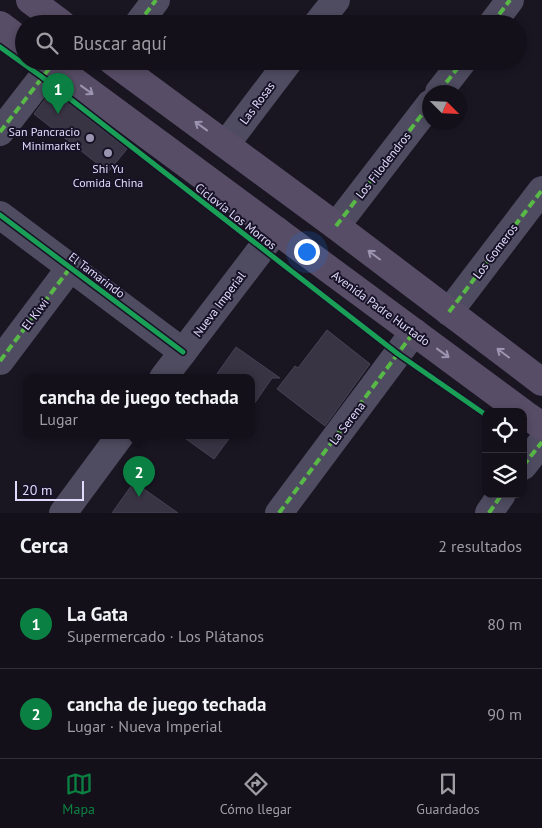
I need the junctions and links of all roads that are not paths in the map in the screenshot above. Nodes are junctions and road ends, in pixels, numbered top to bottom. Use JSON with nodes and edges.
{"nodes":[{"id":1,"x":30,"y":0,"type":"edge"},
{"id":2,"x":156,"y":0,"type":"edge"},
{"id":3,"x":336,"y":0,"type":"edge"},
{"id":4,"x":510,"y":0,"type":"edge"},
{"id":5,"x":50,"y":15,"type":"edge"},
{"id":6,"x":145,"y":15,"type":"edge"},
{"id":7,"x":325,"y":15,"type":"edge"},
{"id":8,"x":499,"y":15,"type":"edge"},
{"id":9,"x":0,"y":25,"type":"edge"},
{"id":10,"x":15,"y":36,"type":"edge"},
{"id":11,"x":45,"y":70,"type":"edge"},
{"id":12,"x":59,"y":70,"type":"edge"},
{"id":13,"x":124,"y":70,"type":"edge"},
{"id":14,"x":282,"y":70,"type":"edge"},
{"id":15,"x":456,"y":70,"type":"edge"},
{"id":16,"x":444,"y":85,"type":"edge"},
{"id":17,"x":422,"y":114,"type":"edge"},
{"id":18,"x":0,"y":132,"type":"edge"},
{"id":19,"x":226,"y":144,"type":"junction"},
{"id":20,"x":542,"y":190,"type":"edge"},
{"id":21,"x":0,"y":215,"type":"edge"},
{"id":22,"x":336,"y":226,"type":"junction"},
{"id":23,"x":276,"y":230,"type":"junction"},
{"id":24,"x":70,"y":268,"type":"junction"},
{"id":25,"x":449,"y":312,"type":"junction"},
{"id":26,"x":414,"y":332,"type":"junction"},
{"id":27,"x":183,"y":352,"type":"junction"},
{"id":28,"x":0,"y":361,"type":"edge"},
{"id":29,"x":166,"y":374,"type":"edge"},
{"id":30,"x":542,"y":382,"type":"edge"},
{"id":31,"x":518,"y":408,"type":"edge"},
{"id":32,"x":527,"y":415,"type":"edge"},
{"id":33,"x":542,"y":426,"type":"edge"},
{"id":34,"x":118,"y":439,"type":"edge"},
{"id":35,"x":542,"y":442,"type":"edge"},
{"id":36,"x":527,"y":461,"type":"edge"},
{"id":37,"x":499,"y":498,"type":"edge"},
{"id":38,"x":63,"y":513,"type":"edge"},
{"id":39,"x":279,"y":513,"type":"edge"},
{"id":40,"x":488,"y":513,"type":"edge"}],
"edges":[{"from":1,"to":5,"type":"main road"},
{"from":2,"to":6,"type":"street"},
{"from":3,"to":7,"type":"street"},
{"from":4,"to":8,"type":"street"},
{"from":9,"to":10,"type":"main road"},
{"from":11,"to":18,"type":"street"},
{"from":12,"to":23,"type":"main road","name":"Avenida Padre Hurtado","one_way":true},
{"from":19,"to":13,"type":"main road","one_way":true},
{"from":14,"to":19,"type":"street","name":"Las Rosas"},
{"from":15,"to":16,"type":"street"},
{"from":17,"to":22,"type":"street","name":"Los Filodendros"},
{"from":19,"to":22,"type":"main road"},
{"from":20,"to":25,"type":"street","name":"Los Gomeros"},
{"from":21,"to":24,"type":"street","name":"El Tamarindo"},
{"from":25,"to":22,"type":"main road","one_way":true},
{"from":23,"to":26,"type":"main road","name":"Avenida Padre Hurtado"},
{"from":23,"to":27,"type":"street","name":"Nueva Imperial"},
{"from":24,"to":27,"type":"street","name":"El Tamarindo"},
{"from":24,"to":28,"type":"street","name":"El Kiwi"},
{"from":30,"to":25,"type":"main road","one_way":true},
{"from":26,"to":31,"type":"main road","name":"Avenida Padre Hurtado","one_way":true},
{"from":26,"to":39,"type":"street","name":"La Serena"},
{"from":27,"to":29,"type":"street","name":"Nueva Imperial"},
{"from":32,"to":33,"type":"main road","name":"Avenida Padre Hurtado"},
{"from":34,"to":38,"type":"street"},
{"from":35,"to":36,"type":"street"},
{"from":37,"to":40,"type":"street"}]}
